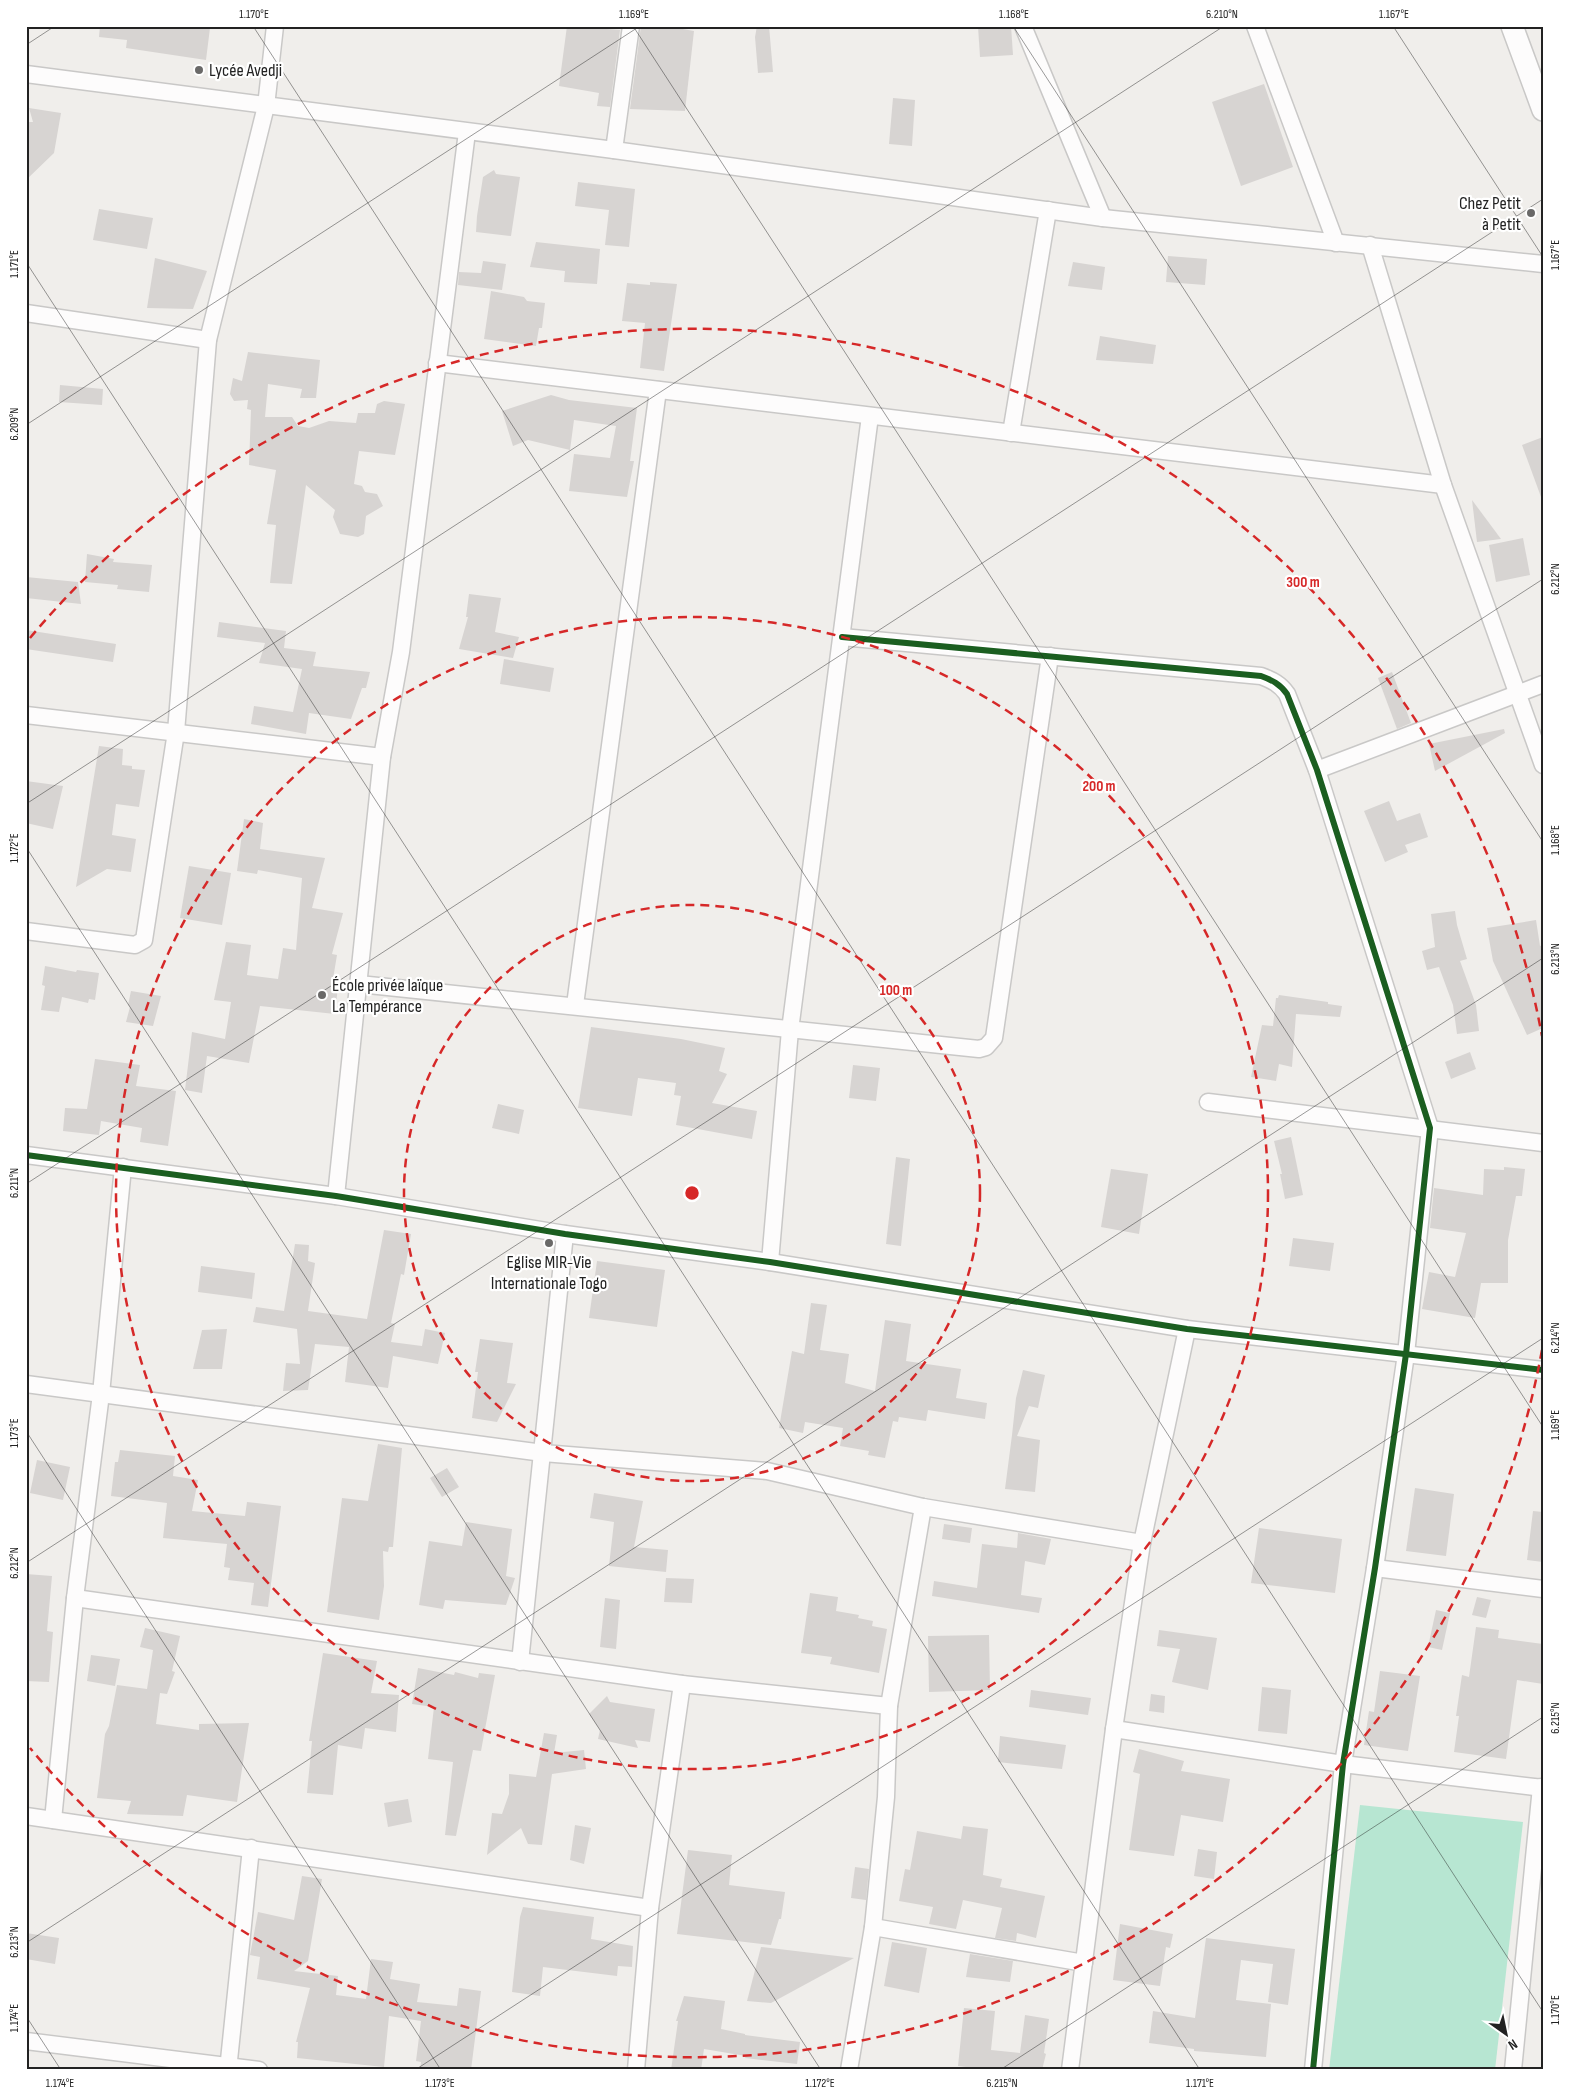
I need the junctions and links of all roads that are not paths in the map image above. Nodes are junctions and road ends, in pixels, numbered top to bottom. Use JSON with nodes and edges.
{"nodes":[{"id":1,"x":275,"y":26,"type":"edge"},
{"id":2,"x":631,"y":26,"type":"edge"},
{"id":3,"x":1023,"y":26,"type":"edge"},
{"id":4,"x":1255,"y":26,"type":"edge"},
{"id":5,"x":1512,"y":26,"type":"edge"},
{"id":6,"x":26,"y":74,"type":"edge"},
{"id":7,"x":266,"y":106,"type":"junction"},
{"id":8,"x":1543,"y":110,"type":"edge"},
{"id":9,"x":467,"y":132,"type":"junction"},
{"id":10,"x":614,"y":150,"type":"junction"},
{"id":11,"x":1048,"y":210,"type":"junction"},
{"id":12,"x":1103,"y":218,"type":"junction"},
{"id":13,"x":1336,"y":243,"type":"junction"},
{"id":14,"x":1370,"y":245,"type":"junction"},
{"id":15,"x":1543,"y":264,"type":"edge"},
{"id":16,"x":26,"y":313,"type":"edge"},
{"id":17,"x":208,"y":340,"type":"junction"},
{"id":18,"x":437,"y":363,"type":"junction"},
{"id":19,"x":658,"y":390,"type":"junction"},
{"id":20,"x":870,"y":416,"type":"junction"},
{"id":21,"x":1011,"y":433,"type":"junction"},
{"id":22,"x":1443,"y":485,"type":"junction"},
{"id":23,"x":842,"y":637,"type":"junction"},
{"id":24,"x":1050,"y":656,"type":"junction"},
{"id":25,"x":1543,"y":684,"type":"edge"},
{"id":26,"x":1518,"y":694,"type":"junction"},
{"id":27,"x":26,"y":715,"type":"edge"},
{"id":28,"x":176,"y":732,"type":"junction"},
{"id":29,"x":382,"y":757,"type":"junction"},
{"id":30,"x":1543,"y":765,"type":"edge"},
{"id":31,"x":1317,"y":770,"type":"junction"},
{"id":32,"x":26,"y":931,"type":"edge"},
{"id":33,"x":359,"y":984,"type":"junction"},
{"id":34,"x":575,"y":1005,"type":"junction"},
{"id":35,"x":790,"y":1030,"type":"junction"},
{"id":36,"x":1208,"y":1102,"type":"dead end"},
{"id":37,"x":1430,"y":1128,"type":"junction"},
{"id":38,"x":1543,"y":1143,"type":"edge"},
{"id":39,"x":26,"y":1155,"type":"edge"},
{"id":40,"x":123,"y":1167,"type":"junction"},
{"id":41,"x":336,"y":1196,"type":"junction"},
{"id":42,"x":566,"y":1234,"type":"junction"},
{"id":43,"x":770,"y":1262,"type":"junction"},
{"id":44,"x":1187,"y":1329,"type":"junction"},
{"id":45,"x":1406,"y":1354,"type":"junction"},
{"id":46,"x":1543,"y":1370,"type":"edge"},
{"id":47,"x":26,"y":1384,"type":"edge"},
{"id":48,"x":101,"y":1394,"type":"junction"},
{"id":49,"x":543,"y":1453,"type":"junction"},
{"id":50,"x":923,"y":1507,"type":"junction"},
{"id":51,"x":1142,"y":1543,"type":"junction"},
{"id":52,"x":1375,"y":1568,"type":"junction"},
{"id":53,"x":1543,"y":1589,"type":"edge"},
{"id":54,"x":75,"y":1598,"type":"junction"},
{"id":55,"x":520,"y":1662,"type":"junction"},
{"id":56,"x":682,"y":1684,"type":"junction"},
{"id":57,"x":889,"y":1706,"type":"junction"},
{"id":58,"x":1114,"y":1729,"type":"junction"},
{"id":59,"x":1343,"y":1764,"type":"junction"},
{"id":60,"x":1542,"y":1788,"type":"edge"},
{"id":61,"x":26,"y":1816,"type":"edge"},
{"id":62,"x":53,"y":1820,"type":"junction"},
{"id":63,"x":251,"y":1848,"type":"junction"},
{"id":64,"x":650,"y":1908,"type":"junction"},
{"id":65,"x":873,"y":1927,"type":"junction"},
{"id":66,"x":1084,"y":1963,"type":"junction"},
{"id":67,"x":26,"y":2041,"type":"edge"},
{"id":68,"x":228,"y":2068,"type":"edge"},
{"id":69,"x":259,"y":2070,"type":"edge"},
{"id":70,"x":636,"y":2070,"type":"edge"},
{"id":71,"x":849,"y":2070,"type":"edge"},
{"id":72,"x":1070,"y":2070,"type":"edge"},
{"id":73,"x":1313,"y":2070,"type":"edge"},
{"id":74,"x":1513,"y":2070,"type":"edge"}],
"edges":[{"from":1,"to":7,"type":"street"},
{"from":2,"to":10,"type":"street"},
{"from":3,"to":12,"type":"street"},
{"from":4,"to":13,"type":"street"},
{"from":5,"to":8,"type":"street"},
{"from":6,"to":7,"type":"street"},
{"from":7,"to":9,"type":"street"},
{"from":7,"to":17,"type":"street"},
{"from":9,"to":10,"type":"street"},
{"from":9,"to":18,"type":"street"},
{"from":10,"to":11,"type":"street"},
{"from":11,"to":12,"type":"street"},
{"from":11,"to":21,"type":"street"},
{"from":12,"to":13,"type":"street"},
{"from":13,"to":14,"type":"street"},
{"from":14,"to":15,"type":"street"},
{"from":14,"to":22,"type":"street"},
{"from":16,"to":17,"type":"street"},
{"from":17,"to":28,"type":"street"},
{"from":18,"to":19,"type":"street"},
{"from":18,"to":29,"type":"street"},
{"from":19,"to":20,"type":"street"},
{"from":19,"to":34,"type":"street"},
{"from":20,"to":21,"type":"street"},
{"from":20,"to":23,"type":"street"},
{"from":21,"to":22,"type":"street"},
{"from":22,"to":26,"type":"street"},
{"from":23,"to":24,"type":"street"},
{"from":23,"to":35,"type":"street"},
{"from":24,"to":31,"type":"street"},
{"from":24,"to":35,"type":"street"},
{"from":25,"to":26,"type":"street"},
{"from":26,"to":30,"type":"street"},
{"from":26,"to":31,"type":"street"},
{"from":27,"to":28,"type":"street"},
{"from":28,"to":29,"type":"street"},
{"from":28,"to":32,"type":"street"},
{"from":29,"to":33,"type":"street"},
{"from":31,"to":37,"type":"street"},
{"from":33,"to":34,"type":"street"},
{"from":33,"to":41,"type":"street"},
{"from":34,"to":35,"type":"street"},
{"from":35,"to":43,"type":"street"},
{"from":36,"to":37,"type":"street"},
{"from":37,"to":38,"type":"street"},
{"from":37,"to":45,"type":"street"},
{"from":39,"to":40,"type":"street"},
{"from":40,"to":41,"type":"street"},
{"from":40,"to":48,"type":"street"},
{"from":41,"to":42,"type":"street"},
{"from":42,"to":43,"type":"street"},
{"from":42,"to":49,"type":"street"},
{"from":43,"to":44,"type":"street"},
{"from":44,"to":45,"type":"street"},
{"from":44,"to":51,"type":"street"},
{"from":45,"to":46,"type":"street"},
{"from":45,"to":52,"type":"street"},
{"from":47,"to":48,"type":"street"},
{"from":48,"to":49,"type":"street"},
{"from":48,"to":54,"type":"street"},
{"from":49,"to":50,"type":"street"},
{"from":49,"to":55,"type":"street"},
{"from":50,"to":51,"type":"street"},
{"from":50,"to":57,"type":"street"},
{"from":51,"to":58,"type":"street"},
{"from":52,"to":53,"type":"street"},
{"from":52,"to":59,"type":"street"},
{"from":54,"to":55,"type":"street"},
{"from":54,"to":62,"type":"street"},
{"from":55,"to":56,"type":"street"},
{"from":56,"to":57,"type":"street"},
{"from":56,"to":64,"type":"street"},
{"from":57,"to":65,"type":"street"},
{"from":58,"to":59,"type":"street"},
{"from":58,"to":66,"type":"street"},
{"from":59,"to":60,"type":"street"},
{"from":59,"to":73,"type":"street"},
{"from":60,"to":74,"type":"street"},
{"from":61,"to":62,"type":"street"},
{"from":62,"to":63,"type":"street"},
{"from":63,"to":64,"type":"street"},
{"from":63,"to":68,"type":"street"},
{"from":64,"to":70,"type":"street"},
{"from":65,"to":66,"type":"street"},
{"from":65,"to":71,"type":"street"},
{"from":66,"to":72,"type":"street"},
{"from":67,"to":68,"type":"street"},
{"from":68,"to":69,"type":"street"}]}
